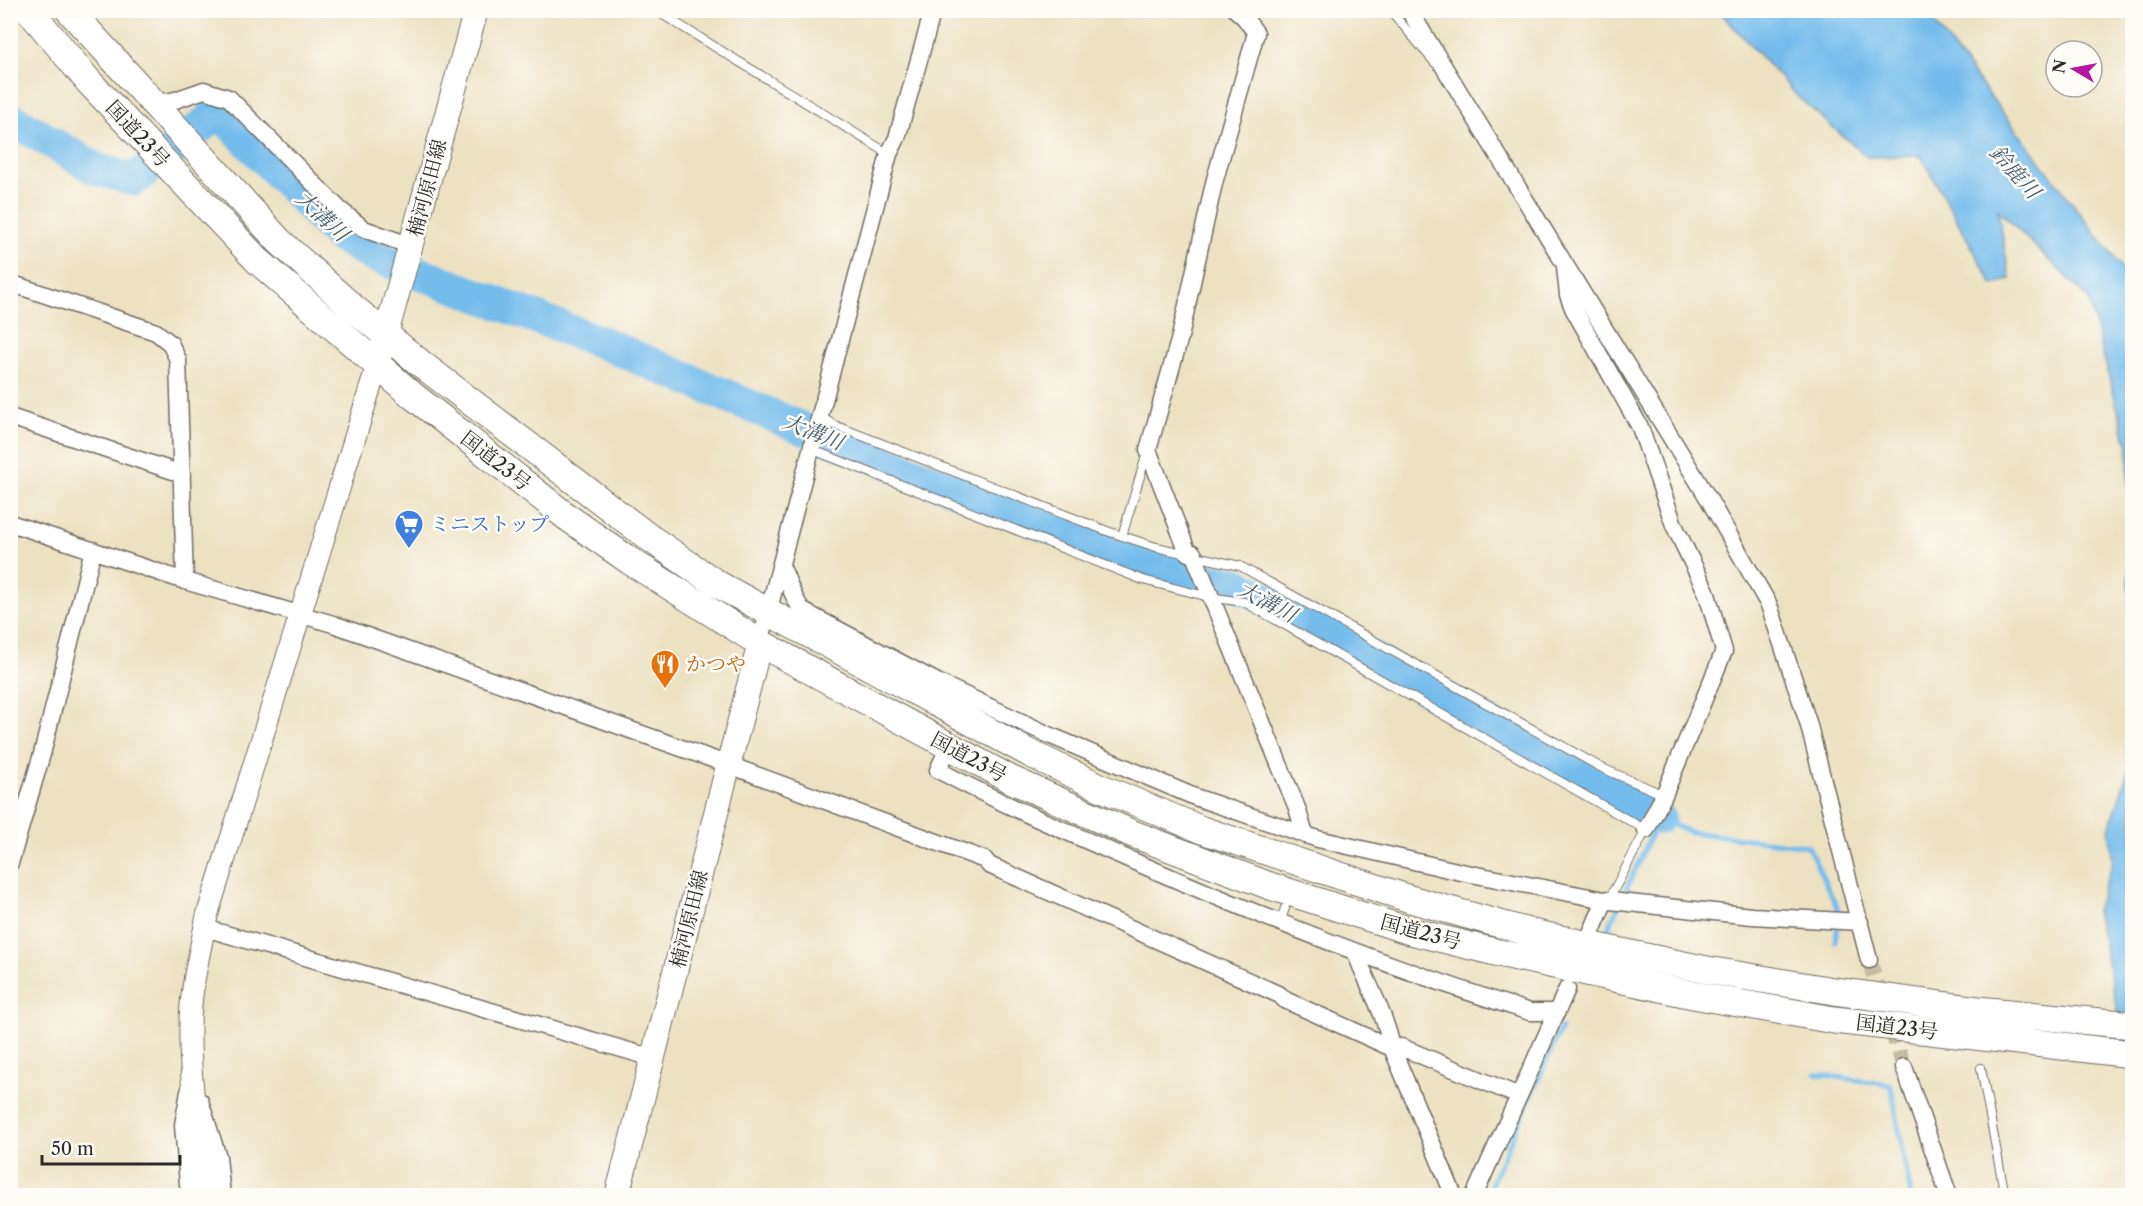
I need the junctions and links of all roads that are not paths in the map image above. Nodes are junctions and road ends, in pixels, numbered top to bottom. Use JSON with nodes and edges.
{"nodes":[{"id":1,"x":29,"y":10,"type":"edge"},
{"id":2,"x":69,"y":10,"type":"edge"},
{"id":3,"x":476,"y":10,"type":"edge"},
{"id":4,"x":655,"y":10,"type":"edge"},
{"id":5,"x":933,"y":10,"type":"edge"},
{"id":6,"x":1236,"y":10,"type":"edge"},
{"id":7,"x":1390,"y":10,"type":"edge"},
{"id":8,"x":1409,"y":10,"type":"edge"},
{"id":9,"x":1458,"y":87,"type":"junction"},
{"id":10,"x":154,"y":104,"type":"junction"},
{"id":11,"x":889,"y":154,"type":"junction"},
{"id":12,"x":411,"y":249,"type":"junction"},
{"id":13,"x":1565,"y":263,"type":"junction"},
{"id":14,"x":10,"y":283,"type":"edge"},
{"id":15,"x":386,"y":334,"type":"junction"},
{"id":16,"x":377,"y":366,"type":"junction"},
{"id":17,"x":10,"y":417,"type":"edge"},
{"id":18,"x":821,"y":419,"type":"junction"},
{"id":19,"x":813,"y":448,"type":"junction"},
{"id":20,"x":1148,"y":450,"type":"junction"},
{"id":21,"x":182,"y":474,"type":"junction"},
{"id":22,"x":10,"y":523,"type":"edge"},
{"id":23,"x":1122,"y":536,"type":"junction"},
{"id":24,"x":93,"y":550,"type":"junction"},
{"id":25,"x":1192,"y":555,"type":"junction"},
{"id":26,"x":781,"y":566,"type":"junction"},
{"id":27,"x":185,"y":581,"type":"junction"},
{"id":28,"x":1208,"y":594,"type":"junction"},
{"id":29,"x":768,"y":613,"type":"junction"},
{"id":30,"x":301,"y":615,"type":"junction"},
{"id":31,"x":760,"y":643,"type":"junction"},
{"id":32,"x":949,"y":746,"type":"junction"},
{"id":33,"x":729,"y":765,"type":"junction"},
{"id":34,"x":1663,"y":797,"type":"junction"},
{"id":35,"x":1647,"y":828,"type":"junction"},
{"id":36,"x":1305,"y":839,"type":"junction"},
{"id":37,"x":10,"y":863,"type":"edge"},
{"id":38,"x":1608,"y":901,"type":"junction"},
{"id":39,"x":1855,"y":922,"type":"junction"},
{"id":40,"x":205,"y":928,"type":"junction"},
{"id":41,"x":1592,"y":931,"type":"dead end"},
{"id":42,"x":1356,"y":954,"type":"junction"},
{"id":43,"x":1869,"y":960,"type":"tunnel mouth"},
{"id":44,"x":1566,"y":989,"type":"dead end"},
{"id":45,"x":1557,"y":1012,"type":"junction"},
{"id":46,"x":2133,"y":1025,"type":"edge"},
{"id":47,"x":1392,"y":1048,"type":"junction"},
{"id":48,"x":2133,"y":1054,"type":"edge"},
{"id":49,"x":653,"y":1058,"type":"junction"},
{"id":50,"x":1904,"y":1067,"type":"tunnel mouth"},
{"id":51,"x":1981,"y":1068,"type":"dead end"},
{"id":52,"x":192,"y":1074,"type":"junction"},
{"id":53,"x":1519,"y":1096,"type":"junction"},
{"id":54,"x":189,"y":1196,"type":"edge"},
{"id":55,"x":206,"y":1196,"type":"edge"},
{"id":56,"x":222,"y":1196,"type":"edge"},
{"id":57,"x":617,"y":1196,"type":"edge"},
{"id":58,"x":1454,"y":1196,"type":"edge"},
{"id":59,"x":1474,"y":1196,"type":"edge"},
{"id":60,"x":1948,"y":1196,"type":"edge"},
{"id":61,"x":2005,"y":1196,"type":"edge"}],
"edges":[{"from":1,"to":16,"type":"highway","name":"国道23号"},
{"from":2,"to":10,"type":"highway","name":"国道23号"},
{"from":3,"to":12,"type":"main road","name":"楠河原田線"},
{"from":4,"to":11,"type":"lane"},
{"from":5,"to":11,"type":"street"},
{"from":6,"to":20,"type":"street"},
{"from":7,"to":9,"type":"lane"},
{"from":8,"to":9,"type":"street"},
{"from":9,"to":13,"type":"street"},
{"from":10,"to":12,"type":"street"},
{"from":10,"to":15,"type":"highway","name":"国道23号"},
{"from":11,"to":18,"type":"street"},
{"from":12,"to":15,"type":"main road","name":"楠河原田線"},
{"from":13,"to":34,"type":"street"},
{"from":13,"to":39,"type":"street"},
{"from":14,"to":21,"type":"street"},
{"from":15,"to":16,"type":"main road","name":"楠河原田線"},
{"from":15,"to":29,"type":"highway","name":"国道23号"},
{"from":16,"to":30,"type":"street"},
{"from":16,"to":31,"type":"highway","name":"国道23号"},
{"from":17,"to":21,"type":"street"},
{"from":18,"to":19,"type":"street"},
{"from":18,"to":23,"type":"lane"},
{"from":19,"to":26,"type":"street"},
{"from":19,"to":28,"type":"lane"},
{"from":20,"to":23,"type":"lane"},
{"from":20,"to":25,"type":"street"},
{"from":21,"to":27,"type":"street"},
{"from":22,"to":24,"type":"street"},
{"from":23,"to":25,"type":"lane"},
{"from":24,"to":27,"type":"street"},
{"from":24,"to":37,"type":"street"},
{"from":25,"to":28,"type":"street"},
{"from":25,"to":34,"type":"lane"},
{"from":26,"to":29,"type":"street"},
{"from":26,"to":36,"type":"street"},
{"from":27,"to":30,"type":"street"},
{"from":28,"to":35,"type":"lane"},
{"from":28,"to":36,"type":"street"},
{"from":29,"to":31,"type":"street"},
{"from":29,"to":46,"type":"highway","name":"国道23号"},
{"from":30,"to":33,"type":"street"},
{"from":30,"to":40,"type":"street"},
{"from":31,"to":32,"type":"highway","name":"国道23号"},
{"from":31,"to":33,"type":"main road","name":"楠河原田線"},
{"from":32,"to":42,"type":"street"},
{"from":32,"to":48,"type":"highway","name":"国道23号"},
{"from":33,"to":47,"type":"street"},
{"from":33,"to":49,"type":"main road","name":"楠河原田線"},
{"from":34,"to":35,"type":"street"},
{"from":35,"to":38,"type":"lane"},
{"from":36,"to":38,"type":"street"},
{"from":38,"to":39,"type":"street"},
{"from":38,"to":41,"type":"street"},
{"from":39,"to":43,"type":"street"},
{"from":40,"to":49,"type":"street"},
{"from":40,"to":52,"type":"street"},
{"from":42,"to":45,"type":"street"},
{"from":42,"to":47,"type":"street"},
{"from":44,"to":45,"type":"street"},
{"from":45,"to":53,"type":"street"},
{"from":47,"to":53,"type":"street"},
{"from":47,"to":58,"type":"street"},
{"from":49,"to":57,"type":"main road","name":"楠河原田線"},
{"from":50,"to":60,"type":"street"},
{"from":51,"to":61,"type":"lane"},
{"from":52,"to":54,"type":"street"},
{"from":52,"to":55,"type":"street"},
{"from":52,"to":56,"type":"street"},
{"from":53,"to":59,"type":"street"}]}
